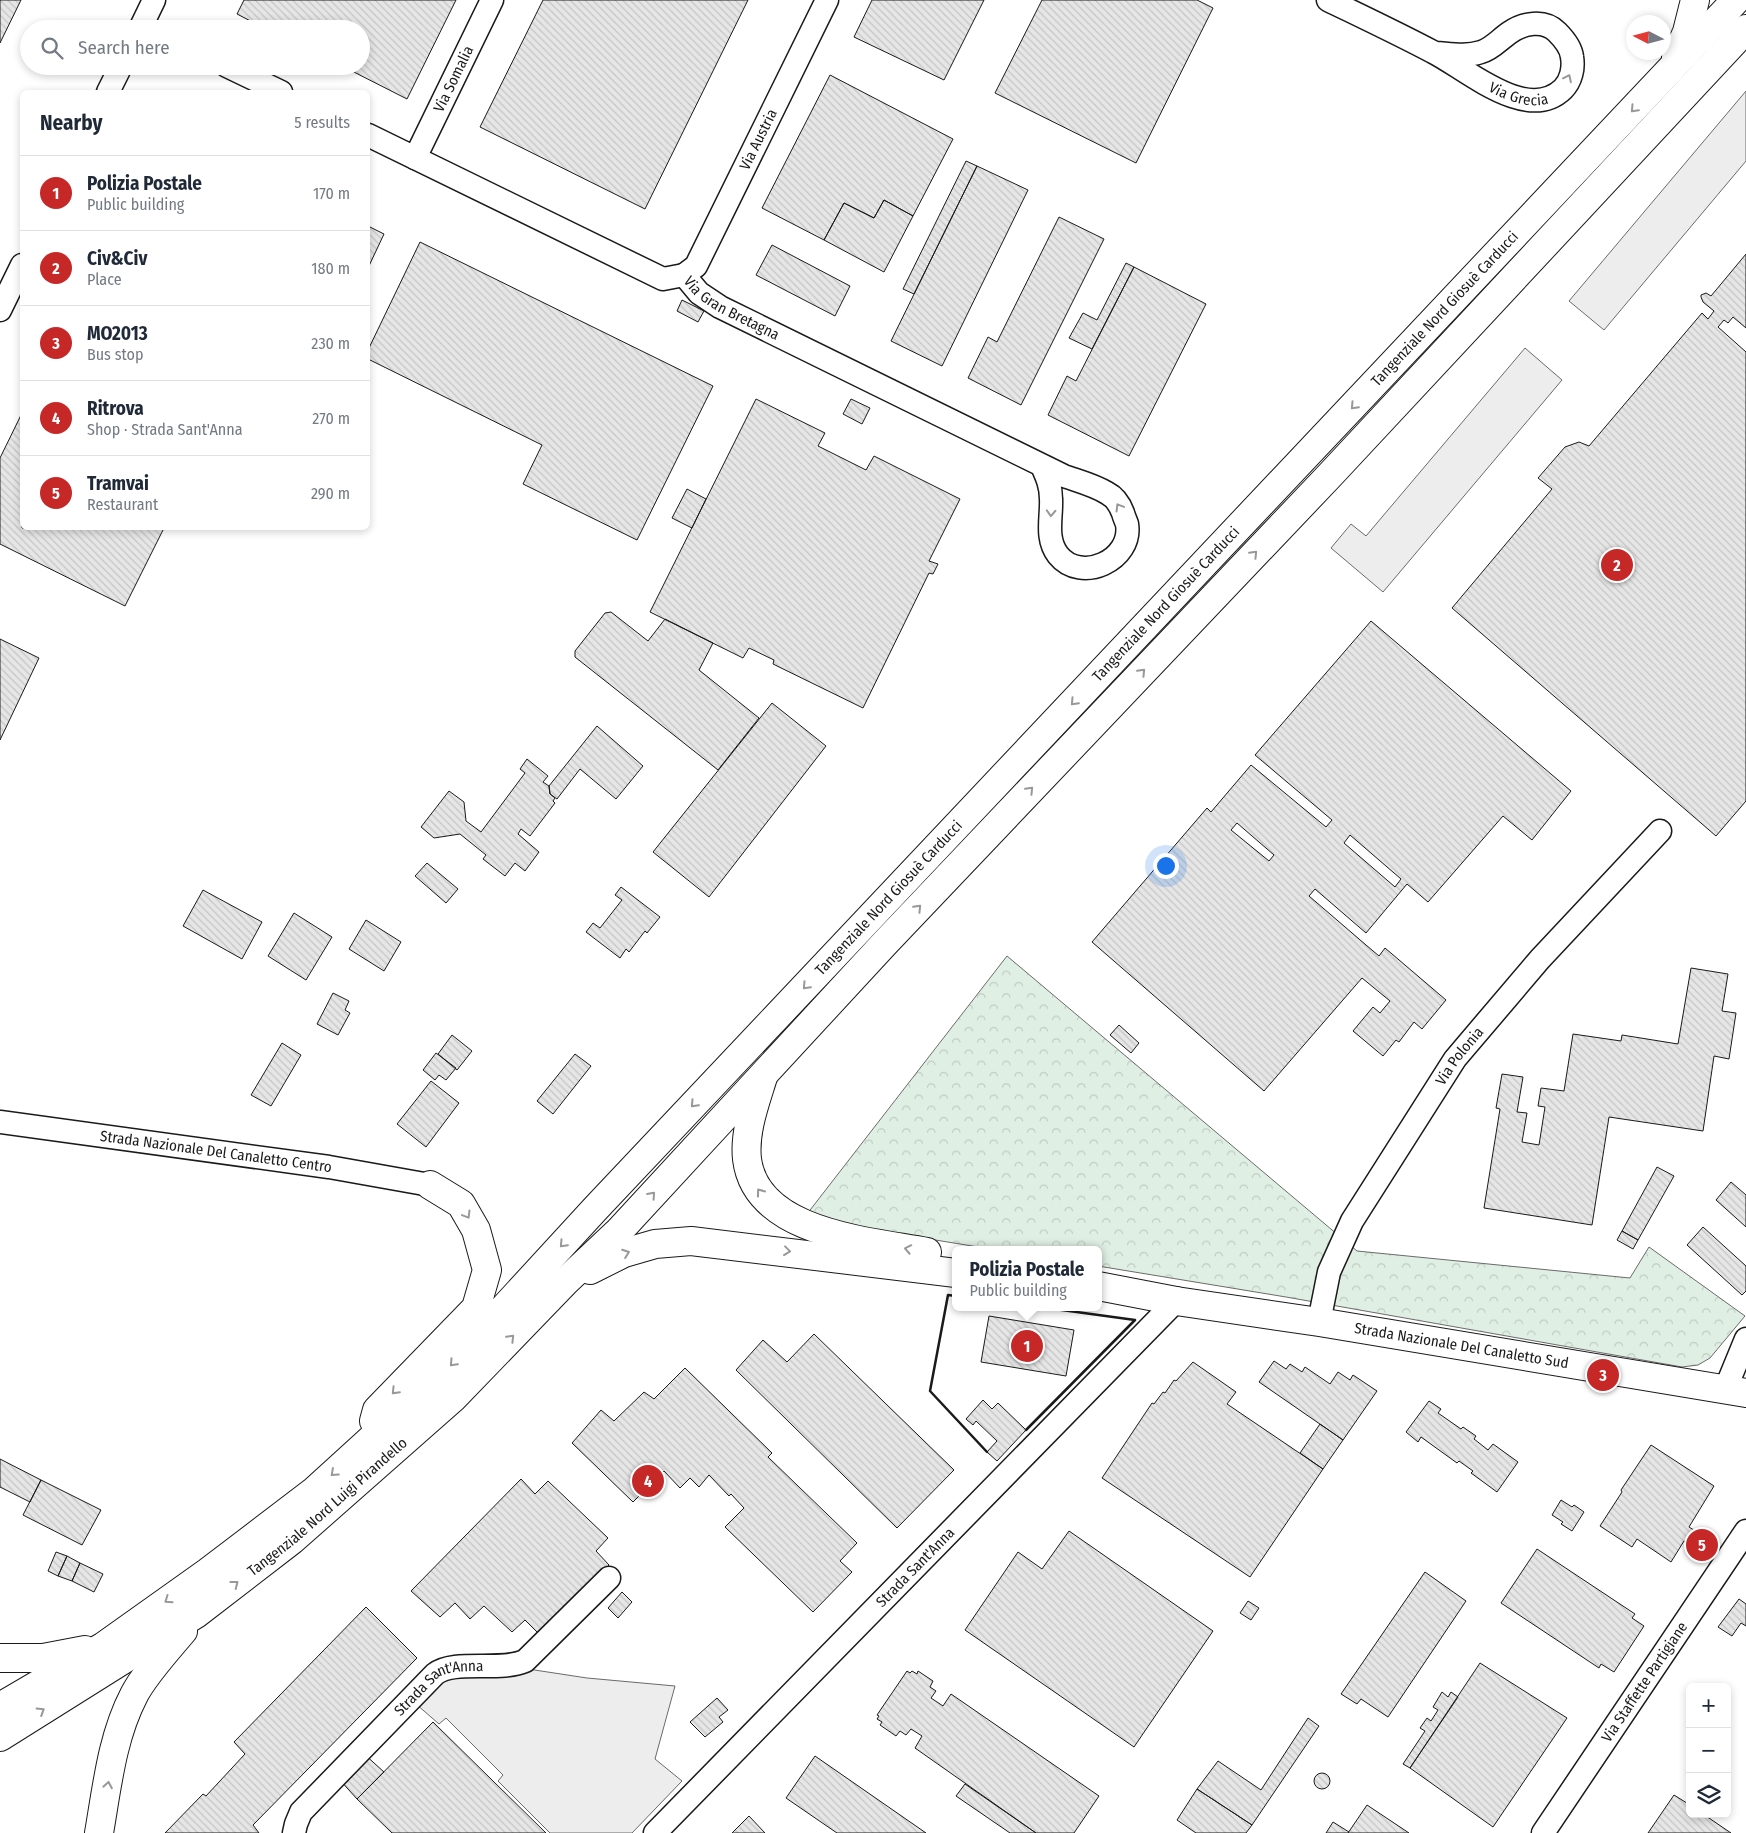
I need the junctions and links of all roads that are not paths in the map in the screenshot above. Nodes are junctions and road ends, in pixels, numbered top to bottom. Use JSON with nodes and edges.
{"nodes":[{"id":1,"x":154,"y":0,"type":"edge"},
{"id":2,"x":492,"y":0,"type":"edge"},
{"id":3,"x":827,"y":0,"type":"edge"},
{"id":4,"x":1328,"y":0,"type":"edge"},
{"id":5,"x":1695,"y":0,"type":"edge"},
{"id":6,"x":1736,"y":0,"type":"edge"},
{"id":7,"x":147,"y":20,"type":"edge"},
{"id":8,"x":1746,"y":29,"type":"edge"},
{"id":9,"x":1436,"y":53,"type":"junction"},
{"id":10,"x":1668,"y":74,"type":"junction"},
{"id":11,"x":116,"y":75,"type":"edge"},
{"id":12,"x":246,"y":75,"type":"edge"},
{"id":13,"x":109,"y":90,"type":"edge"},
{"id":14,"x":277,"y":90,"type":"edge"},
{"id":15,"x":370,"y":136,"type":"edge"},
{"id":16,"x":415,"y":158,"type":"junction"},
{"id":17,"x":20,"y":268,"type":"edge"},
{"id":18,"x":684,"y":276,"type":"junction"},
{"id":19,"x":0,"y":310,"type":"edge"},
{"id":20,"x":1042,"y":466,"type":"junction"},
{"id":21,"x":1660,"y":830,"type":"dead end"},
{"id":22,"x":766,"y":1070,"type":"junction"},
{"id":23,"x":0,"y":1122,"type":"edge"},
{"id":24,"x":430,"y":1185,"type":"joint"},
{"id":25,"x":596,"y":1208,"type":"joint"},
{"id":26,"x":619,"y":1231,"type":"joint"},
{"id":27,"x":952,"y":1257,"type":"edge"},
{"id":28,"x":952,"y":1273,"type":"edge"},
{"id":29,"x":566,"y":1281,"type":"junction"},
{"id":30,"x":1102,"y":1287,"type":"edge"},
{"id":31,"x":1102,"y":1292,"type":"edge"},
{"id":32,"x":1176,"y":1301,"type":"junction"},
{"id":33,"x":1319,"y":1322,"type":"junction"},
{"id":34,"x":1746,"y":1339,"type":"edge"},
{"id":35,"x":1736,"y":1392,"type":"edge"},
{"id":36,"x":369,"y":1441,"type":"junction"},
{"id":37,"x":1746,"y":1531,"type":"edge"},
{"id":38,"x":609,"y":1578,"type":"dead end"},
{"id":39,"x":196,"y":1614,"type":"junction"},
{"id":40,"x":104,"y":1646,"type":"junction"},
{"id":41,"x":0,"y":1658,"type":"edge"},
{"id":42,"x":0,"y":1708,"type":"edge"},
{"id":43,"x":0,"y":1737,"type":"edge"},
{"id":44,"x":99,"y":1833,"type":"edge"},
{"id":45,"x":294,"y":1833,"type":"edge"},
{"id":46,"x":656,"y":1833,"type":"edge"},
{"id":47,"x":1543,"y":1833,"type":"edge"}],
"edges":[{"from":1,"to":7,"type":"street"},
{"from":2,"to":16,"type":"street","name":"Via Somalia"},
{"from":3,"to":18,"type":"street","name":"Via Austria"},
{"from":4,"to":9,"type":"street","name":"Via Grecia"},
{"from":5,"to":10,"type":"main road"},
{"from":6,"to":10,"type":"main road","name":"Tangenziale Nord Giosuè Carducci"},
{"from":22,"to":8,"type":"main road","name":"Tangenziale Nord Giosuè Carducci","one_way":true},
{"from":9,"to":9,"type":"street","name":"Via Grecia","one_way":true},
{"from":10,"to":25,"type":"main road","name":"Tangenziale Nord Giosuè Carducci","one_way":true},
{"from":11,"to":13,"type":"street"},
{"from":12,"to":14,"type":"street"},
{"from":15,"to":16,"type":"street","name":"Via Gran Bretagna"},
{"from":16,"to":18,"type":"street","name":"Via Gran Bretagna"},
{"from":17,"to":19,"type":"street"},
{"from":18,"to":20,"type":"street","name":"Via Gran Bretagna"},
{"from":20,"to":20,"type":"street","name":"Via Gran Bretagna","one_way":true},
{"from":21,"to":33,"type":"street","name":"Via Polonia"},
{"from":26,"to":22,"type":"main road","name":"Tangenziale Nord Giosuè Carducci","one_way":true},
{"from":27,"to":22,"type":"main road","one_way":true},
{"from":23,"to":24,"type":"street","name":"Strada Nazionale Del Canaletto Centro"},
{"from":24,"to":36,"type":"main road","one_way":true},
{"from":25,"to":36,"type":"main road","name":"Tangenziale Nord Luigi Pirandello","one_way":true},
{"from":26,"to":29,"type":"main road","name":"Tangenziale Nord Luigi Pirandello"},
{"from":29,"to":28,"type":"main road","one_way":true},
{"from":39,"to":29,"type":"main road","name":"Tangenziale Nord Luigi Pirandello","one_way":true},
{"from":30,"to":32,"type":"main road"},
{"from":31,"to":32,"type":"main road"},
{"from":32,"to":33,"type":"main road","name":"Strada Nazionale Del Canaletto Sud"},
{"from":32,"to":46,"type":"street","name":"Strada Sant'Anna"},
{"from":33,"to":35,"type":"main road","name":"Strada Nazionale Del Canaletto Sud"},
{"from":34,"to":35,"type":"street"},
{"from":36,"to":40,"type":"main road","name":"Tangenziale Nord Luigi Pirandello","one_way":true},
{"from":37,"to":47,"type":"street","name":"Via Staffette Partigiane"},
{"from":38,"to":45,"type":"street","name":"Strada Sant'Anna"},
{"from":43,"to":39,"type":"main road","name":"Tangenziale Nord Luigi Pirandello","one_way":true},
{"from":44,"to":39,"type":"main road","one_way":true},
{"from":40,"to":41,"type":"main road"},
{"from":40,"to":42,"type":"main road","name":"Tangenziale Nord Luigi Pirandello"}]}
